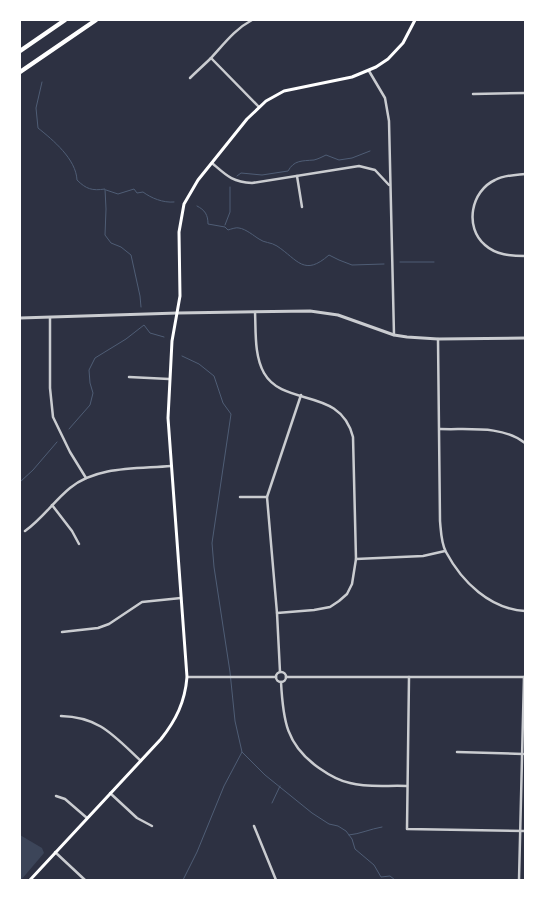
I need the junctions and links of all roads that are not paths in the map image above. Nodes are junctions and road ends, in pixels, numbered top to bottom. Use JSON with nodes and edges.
{"nodes":[{"id":1,"x":65,"y":20,"type":"edge"},
{"id":2,"x":96,"y":20,"type":"edge"},
{"id":3,"x":252,"y":20,"type":"edge"},
{"id":4,"x":415,"y":20,"type":"edge"},
{"id":5,"x":20,"y":51,"type":"edge"},
{"id":6,"x":211,"y":58,"type":"junction"},
{"id":7,"x":369,"y":71,"type":"junction"},
{"id":8,"x":20,"y":72,"type":"edge"},
{"id":9,"x":190,"y":78,"type":"dead end"},
{"id":10,"x":525,"y":93,"type":"edge"},
{"id":11,"x":473,"y":94,"type":"dead end"},
{"id":12,"x":259,"y":107,"type":"junction"},
{"id":13,"x":212,"y":163,"type":"junction"},
{"id":14,"x":525,"y":174,"type":"edge"},
{"id":15,"x":297,"y":176,"type":"junction"},
{"id":16,"x":390,"y":186,"type":"junction"},
{"id":17,"x":302,"y":206,"type":"dead end"},
{"id":18,"x":525,"y":256,"type":"edge"},
{"id":19,"x":256,"y":312,"type":"junction"},
{"id":20,"x":178,"y":313,"type":"junction"},
{"id":21,"x":20,"y":318,"type":"edge"},
{"id":22,"x":50,"y":318,"type":"junction"},
{"id":23,"x":394,"y":335,"type":"junction"},
{"id":24,"x":525,"y":338,"type":"edge"},
{"id":25,"x":438,"y":339,"type":"junction"},
{"id":26,"x":129,"y":377,"type":"dead end"},
{"id":27,"x":169,"y":379,"type":"junction"},
{"id":28,"x":301,"y":396,"type":"junction"},
{"id":29,"x":439,"y":429,"type":"junction"},
{"id":30,"x":525,"y":443,"type":"edge"},
{"id":31,"x":170,"y":466,"type":"junction"},
{"id":32,"x":86,"y":478,"type":"junction"},
{"id":33,"x":240,"y":496,"type":"dead end"},
{"id":34,"x":267,"y":497,"type":"junction"},
{"id":35,"x":52,"y":505,"type":"junction"},
{"id":36,"x":25,"y":531,"type":"dead end"},
{"id":37,"x":79,"y":544,"type":"dead end"},
{"id":38,"x":445,"y":551,"type":"junction"},
{"id":39,"x":356,"y":559,"type":"junction"},
{"id":40,"x":181,"y":598,"type":"junction"},
{"id":41,"x":525,"y":611,"type":"edge"},
{"id":42,"x":277,"y":613,"type":"junction"},
{"id":43,"x":62,"y":632,"type":"dead end"},
{"id":44,"x":280,"y":672,"type":"junction"},
{"id":45,"x":276,"y":677,"type":"junction"},
{"id":46,"x":286,"y":677,"type":"junction"},
{"id":47,"x":409,"y":677,"type":"junction"},
{"id":48,"x":525,"y":677,"type":"edge"},
{"id":49,"x":187,"y":678,"type":"junction"},
{"id":50,"x":281,"y":682,"type":"junction"},
{"id":51,"x":61,"y":716,"type":"dead end"},
{"id":52,"x":457,"y":752,"type":"dead end"},
{"id":53,"x":523,"y":754,"type":"junction"},
{"id":54,"x":141,"y":761,"type":"junction"},
{"id":55,"x":407,"y":786,"type":"junction"},
{"id":56,"x":110,"y":793,"type":"junction"},
{"id":57,"x":56,"y":796,"type":"dead end"},
{"id":58,"x":86,"y":818,"type":"junction"},
{"id":59,"x":152,"y":826,"type":"dead end"},
{"id":60,"x":254,"y":826,"type":"dead end"},
{"id":61,"x":520,"y":831,"type":"junction"},
{"id":62,"x":525,"y":831,"type":"edge"},
{"id":63,"x":55,"y":852,"type":"junction"},
{"id":64,"x":30,"y":880,"type":"edge"},
{"id":65,"x":85,"y":880,"type":"edge"},
{"id":66,"x":276,"y":880,"type":"edge"},
{"id":67,"x":519,"y":880,"type":"edge"}],
"edges":[{"from":1,"to":5,"type":"highway"},
{"from":2,"to":8,"type":"highway"},
{"from":3,"to":6,"type":"street"},
{"from":4,"to":7,"type":"main road"},
{"from":6,"to":9,"type":"street"},
{"from":6,"to":12,"type":"street"},
{"from":7,"to":12,"type":"main road"},
{"from":7,"to":16,"type":"street"},
{"from":10,"to":11,"type":"street"},
{"from":12,"to":13,"type":"main road"},
{"from":13,"to":15,"type":"street"},
{"from":13,"to":20,"type":"main road"},
{"from":14,"to":18,"type":"street"},
{"from":15,"to":16,"type":"street"},
{"from":15,"to":17,"type":"street"},
{"from":16,"to":23,"type":"street"},
{"from":19,"to":20,"type":"street"},
{"from":19,"to":23,"type":"street"},
{"from":19,"to":28,"type":"street"},
{"from":20,"to":22,"type":"street"},
{"from":20,"to":27,"type":"main road"},
{"from":21,"to":22,"type":"street"},
{"from":22,"to":32,"type":"street"},
{"from":23,"to":25,"type":"street"},
{"from":24,"to":25,"type":"street"},
{"from":25,"to":29,"type":"street"},
{"from":26,"to":27,"type":"street"},
{"from":27,"to":31,"type":"main road"},
{"from":28,"to":34,"type":"street"},
{"from":28,"to":39,"type":"street"},
{"from":29,"to":30,"type":"street"},
{"from":29,"to":38,"type":"street"},
{"from":31,"to":32,"type":"street"},
{"from":31,"to":40,"type":"main road"},
{"from":32,"to":35,"type":"street"},
{"from":33,"to":34,"type":"street"},
{"from":34,"to":42,"type":"street"},
{"from":35,"to":36,"type":"street"},
{"from":35,"to":37,"type":"street"},
{"from":38,"to":39,"type":"street"},
{"from":38,"to":41,"type":"street"},
{"from":39,"to":42,"type":"street"},
{"from":40,"to":43,"type":"street"},
{"from":40,"to":49,"type":"main road"},
{"from":42,"to":44,"type":"street"},
{"from":44,"to":45,"type":"street"},
{"from":44,"to":46,"type":"street"},
{"from":45,"to":49,"type":"street"},
{"from":45,"to":50,"type":"street"},
{"from":46,"to":47,"type":"street"},
{"from":46,"to":50,"type":"street"},
{"from":47,"to":48,"type":"street"},
{"from":47,"to":55,"type":"street"},
{"from":48,"to":53,"type":"street"},
{"from":49,"to":54,"type":"main road"},
{"from":50,"to":55,"type":"street"},
{"from":51,"to":54,"type":"street"},
{"from":52,"to":53,"type":"street"},
{"from":53,"to":61,"type":"street"},
{"from":54,"to":56,"type":"main road"},
{"from":55,"to":61,"type":"street"},
{"from":56,"to":58,"type":"main road"},
{"from":56,"to":59,"type":"street"},
{"from":57,"to":58,"type":"street"},
{"from":58,"to":63,"type":"main road"},
{"from":60,"to":66,"type":"street"},
{"from":61,"to":62,"type":"street"},
{"from":61,"to":67,"type":"street"},
{"from":63,"to":64,"type":"main road"},
{"from":63,"to":65,"type":"street"}]}
